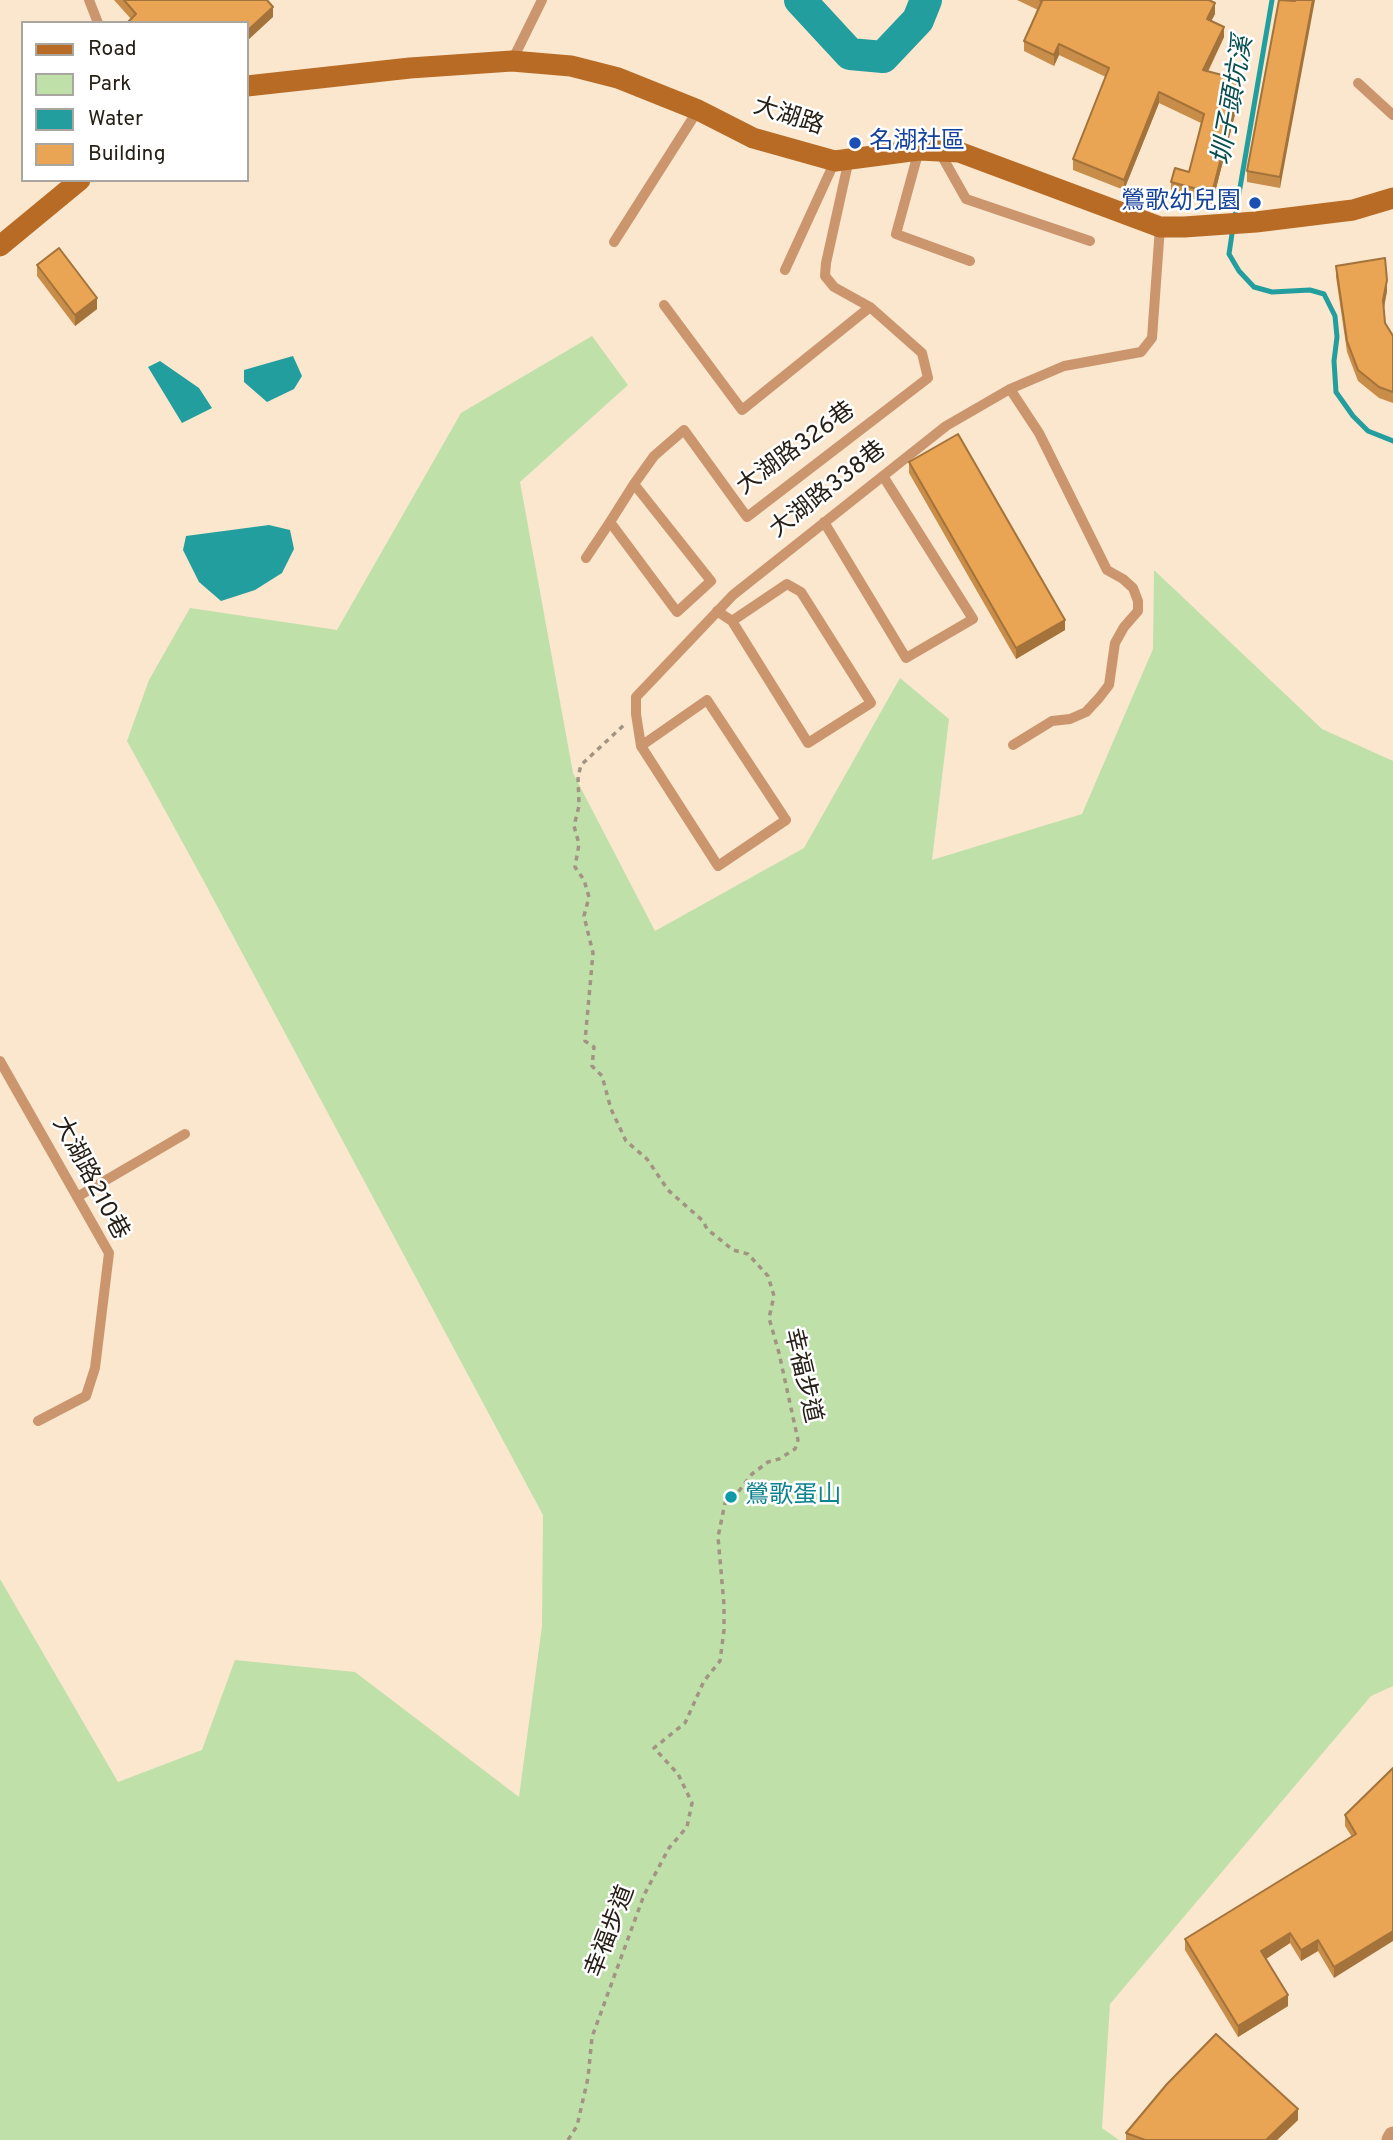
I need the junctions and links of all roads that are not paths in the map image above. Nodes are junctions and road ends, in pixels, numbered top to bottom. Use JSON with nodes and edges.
{"nodes":[{"id":1,"x":89,"y":0,"type":"edge"},
{"id":2,"x":542,"y":0,"type":"edge"},
{"id":3,"x":97,"y":21,"type":"edge"},
{"id":4,"x":512,"y":61,"type":"junction"},
{"id":5,"x":1358,"y":83,"type":"dead end"},
{"id":6,"x":248,"y":86,"type":"edge"},
{"id":7,"x":698,"y":110,"type":"junction"},
{"id":8,"x":1393,"y":115,"type":"edge"},
{"id":9,"x":929,"y":150,"type":"junction"},
{"id":10,"x":842,"y":160,"type":"junction"},
{"id":11,"x":78,"y":182,"type":"edge"},
{"id":12,"x":1393,"y":198,"type":"edge"},
{"id":13,"x":1160,"y":227,"type":"junction"},
{"id":14,"x":1090,"y":241,"type":"dead end"},
{"id":15,"x":614,"y":242,"type":"dead end"},
{"id":16,"x":0,"y":246,"type":"edge"},
{"id":17,"x":970,"y":261,"type":"dead end"},
{"id":18,"x":785,"y":270,"type":"dead end"},
{"id":19,"x":664,"y":305,"type":"dead end"},
{"id":20,"x":870,"y":307,"type":"junction"},
{"id":21,"x":1010,"y":389,"type":"junction"},
{"id":22,"x":883,"y":476,"type":"junction"},
{"id":23,"x":634,"y":484,"type":"junction"},
{"id":24,"x":824,"y":522,"type":"junction"},
{"id":25,"x":610,"y":523,"type":"junction"},
{"id":26,"x":586,"y":558,"type":"dead end"},
{"id":27,"x":717,"y":611,"type":"junction"},
{"id":28,"x":733,"y":621,"type":"junction"},
{"id":29,"x":1013,"y":745,"type":"dead end"},
{"id":30,"x":641,"y":746,"type":"junction"},
{"id":31,"x":0,"y":1061,"type":"edge"},
{"id":32,"x":185,"y":1134,"type":"dead end"},
{"id":33,"x":77,"y":1197,"type":"junction"},
{"id":34,"x":38,"y":1421,"type":"dead end"}],
"edges":[{"from":1,"to":3,"type":"lane"},
{"from":2,"to":4,"type":"lane"},
{"from":4,"to":6,"type":"street","name":"大湖路"},
{"from":4,"to":7,"type":"street","name":"大湖路"},
{"from":5,"to":8,"type":"lane"},
{"from":7,"to":10,"type":"street","name":"大湖路"},
{"from":7,"to":15,"type":"lane"},
{"from":9,"to":10,"type":"street","name":"大湖路"},
{"from":9,"to":13,"type":"street","name":"大湖路"},
{"from":9,"to":14,"type":"lane"},
{"from":9,"to":17,"type":"lane"},
{"from":10,"to":18,"type":"lane"},
{"from":10,"to":20,"type":"lane","name":"大湖路326巷"},
{"from":11,"to":16,"type":"street"},
{"from":12,"to":13,"type":"street","name":"大湖路"},
{"from":13,"to":21,"type":"lane","name":"大湖路338巷"},
{"from":19,"to":20,"type":"lane"},
{"from":20,"to":23,"type":"lane","name":"大湖路326巷"},
{"from":21,"to":22,"type":"lane","name":"大湖路338巷"},
{"from":21,"to":29,"type":"lane"},
{"from":22,"to":24,"type":"lane","name":"大湖路338巷"},
{"from":22,"to":24,"type":"lane"},
{"from":23,"to":25,"type":"lane","name":"大湖路326巷"},
{"from":23,"to":25,"type":"lane"},
{"from":24,"to":27,"type":"lane","name":"大湖路338巷"},
{"from":25,"to":26,"type":"lane","name":"大湖路326巷"},
{"from":27,"to":28,"type":"lane"},
{"from":27,"to":30,"type":"lane","name":"大湖路338巷"},
{"from":28,"to":28,"type":"lane"},
{"from":30,"to":30,"type":"lane"},
{"from":31,"to":33,"type":"lane","name":"大湖路210巷"},
{"from":32,"to":33,"type":"lane"},
{"from":33,"to":34,"type":"lane","name":"大湖路210巷"}]}
